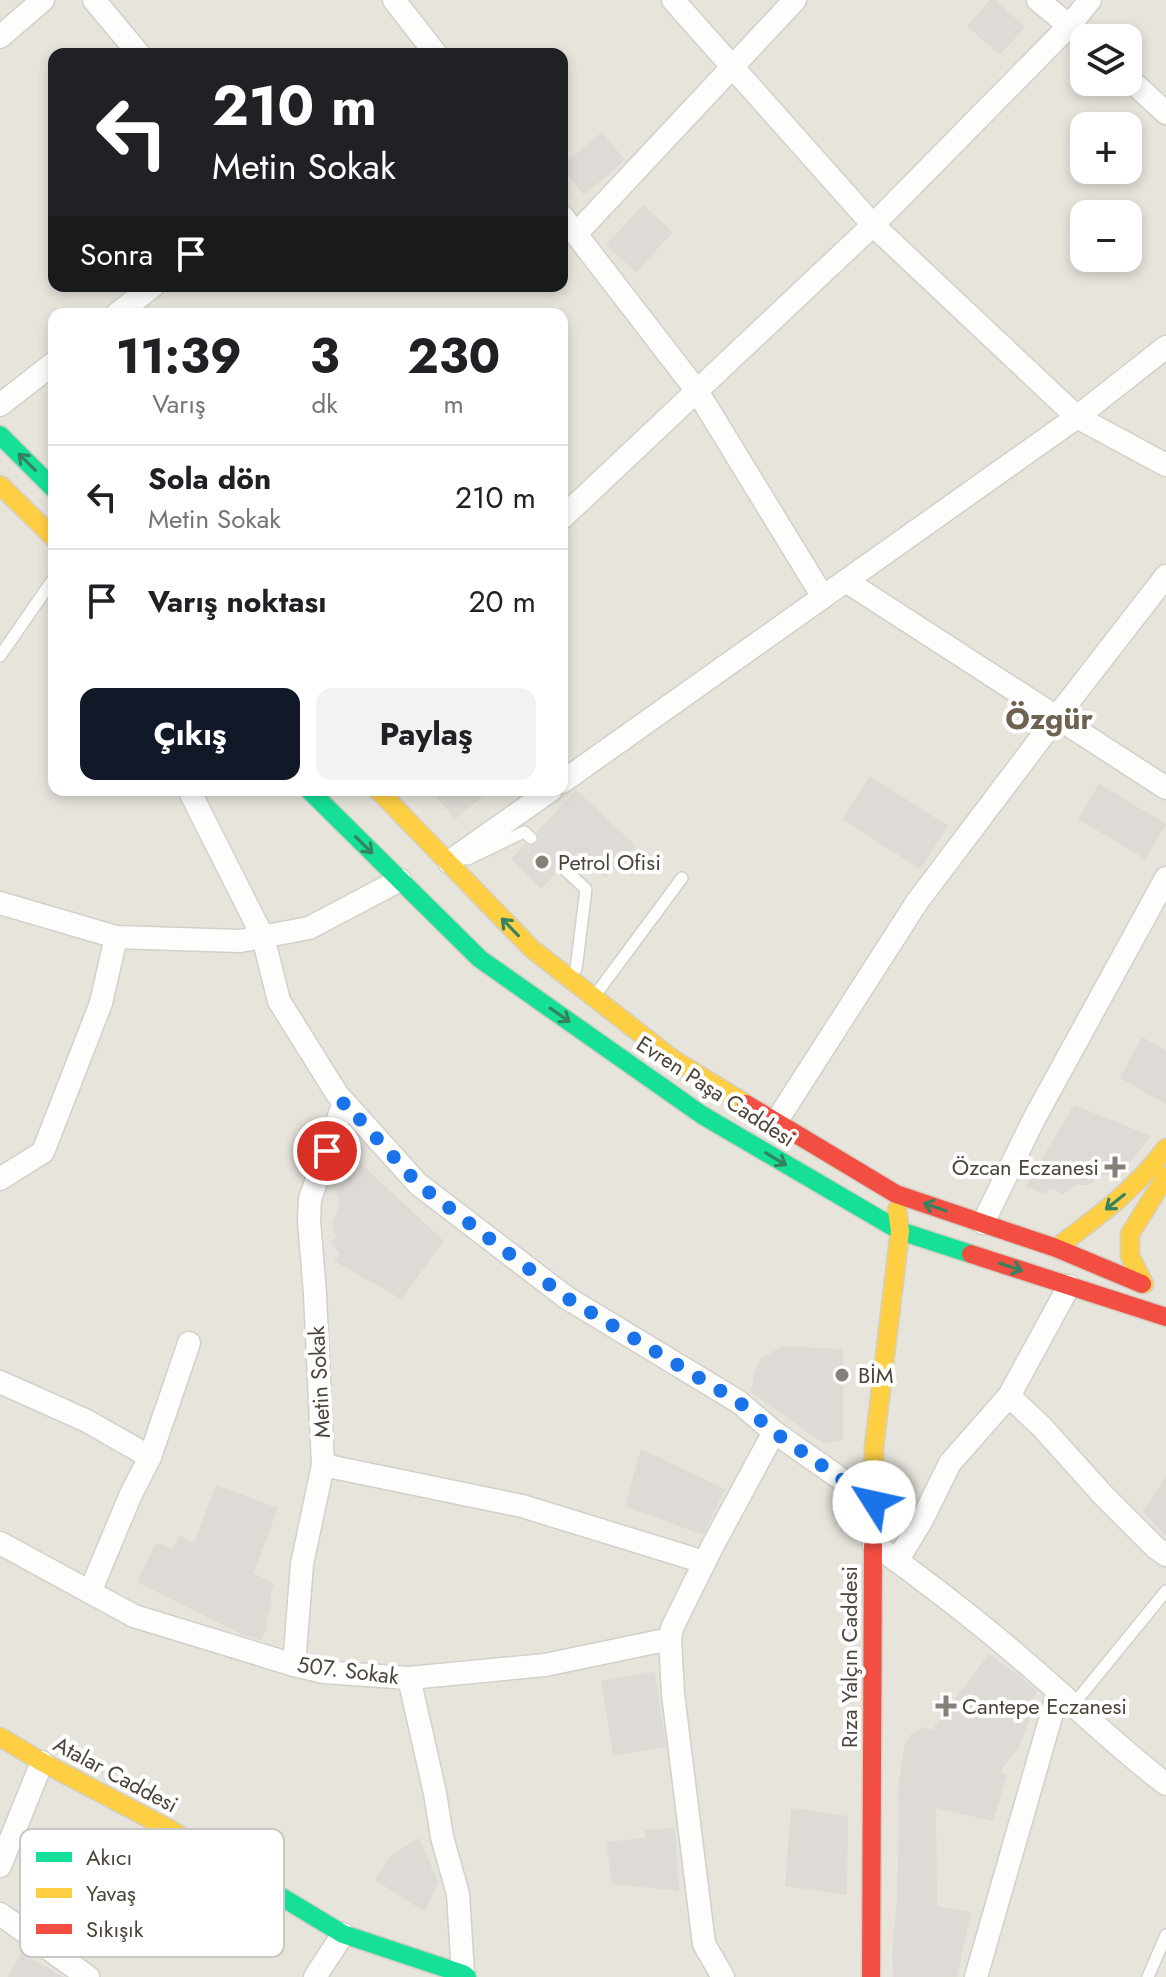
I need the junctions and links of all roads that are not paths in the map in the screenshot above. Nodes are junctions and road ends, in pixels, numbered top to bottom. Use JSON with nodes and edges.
{"nodes":[{"id":1,"x":43,"y":0,"type":"edge"},
{"id":2,"x":94,"y":0,"type":"edge"},
{"id":3,"x":394,"y":0,"type":"edge"},
{"id":4,"x":673,"y":0,"type":"edge"},
{"id":5,"x":795,"y":0,"type":"edge"},
{"id":6,"x":1038,"y":0,"type":"edge"},
{"id":7,"x":1090,"y":0,"type":"edge"},
{"id":8,"x":1080,"y":24,"type":"edge"},
{"id":9,"x":1070,"y":26,"type":"edge"},
{"id":10,"x":0,"y":37,"type":"edge"},
{"id":11,"x":1070,"y":39,"type":"edge"},
{"id":12,"x":134,"y":48,"type":"edge"},
{"id":13,"x":431,"y":48,"type":"edge"},
{"id":14,"x":732,"y":68,"type":"junction"},
{"id":15,"x":1142,"y":91,"type":"edge"},
{"id":16,"x":1166,"y":113,"type":"edge"},
{"id":17,"x":569,"y":225,"type":"edge"},
{"id":18,"x":873,"y":225,"type":"junction"},
{"id":19,"x":145,"y":292,"type":"edge"},
{"id":20,"x":125,"y":308,"type":"edge"},
{"id":21,"x":1166,"y":347,"type":"edge"},
{"id":22,"x":48,"y":368,"type":"edge"},
{"id":23,"x":697,"y":391,"type":"junction"},
{"id":24,"x":0,"y":405,"type":"edge"},
{"id":25,"x":1077,"y":417,"type":"junction"},
{"id":26,"x":0,"y":435,"type":"edge"},
{"id":27,"x":1166,"y":465,"type":"edge"},
{"id":28,"x":48,"y":483,"type":"edge"},
{"id":29,"x":0,"y":485,"type":"edge"},
{"id":30,"x":568,"y":512,"type":"edge"},
{"id":31,"x":48,"y":532,"type":"edge"},
{"id":32,"x":1166,"y":576,"type":"edge"},
{"id":33,"x":846,"y":581,"type":"junction"},
{"id":34,"x":48,"y":587,"type":"edge"},
{"id":35,"x":823,"y":597,"type":"junction"},
{"id":36,"x":0,"y":656,"type":"edge"},
{"id":37,"x":1056,"y":718,"type":"junction"},
{"id":38,"x":568,"y":778,"type":"edge"},
{"id":39,"x":1166,"y":788,"type":"edge"},
{"id":40,"x":192,"y":796,"type":"edge"},
{"id":41,"x":315,"y":796,"type":"edge"},
{"id":42,"x":384,"y":796,"type":"edge"},
{"id":43,"x":543,"y":796,"type":"edge"},
{"id":44,"x":531,"y":838,"type":"dead end"},
{"id":45,"x":451,"y":864,"type":"junction"},
{"id":46,"x":562,"y":867,"type":"dead end"},
{"id":47,"x":682,"y":878,"type":"dead end"},
{"id":48,"x":1166,"y":878,"type":"edge"},
{"id":49,"x":400,"y":880,"type":"junction"},
{"id":50,"x":0,"y":903,"type":"edge"},
{"id":51,"x":116,"y":937,"type":"junction"},
{"id":52,"x":263,"y":937,"type":"junction"},
{"id":53,"x":574,"y":982,"type":"junction"},
{"id":54,"x":594,"y":997,"type":"junction"},
{"id":55,"x":344,"y":1102,"type":"junction"},
{"id":56,"x":776,"y":1122,"type":"junction"},
{"id":57,"x":1166,"y":1148,"type":"edge"},
{"id":58,"x":1166,"y":1176,"type":"edge"},
{"id":59,"x":0,"y":1179,"type":"edge"},
{"id":60,"x":896,"y":1194,"type":"junction"},
{"id":61,"x":983,"y":1223,"type":"junction"},
{"id":62,"x":900,"y":1231,"type":"junction"},
{"id":63,"x":1056,"y":1248,"type":"junction"},
{"id":64,"x":1144,"y":1284,"type":"junction"},
{"id":65,"x":1069,"y":1286,"type":"junction"},
{"id":66,"x":1166,"y":1292,"type":"edge"},
{"id":67,"x":1166,"y":1317,"type":"edge"},
{"id":68,"x":189,"y":1343,"type":"dead end"},
{"id":69,"x":0,"y":1382,"type":"edge"},
{"id":70,"x":1009,"y":1396,"type":"junction"},
{"id":71,"x":774,"y":1432,"type":"junction"},
{"id":72,"x":150,"y":1457,"type":"junction"},
{"id":73,"x":323,"y":1465,"type":"junction"},
{"id":74,"x":874,"y":1502,"type":"junction"},
{"id":75,"x":0,"y":1543,"type":"edge"},
{"id":76,"x":874,"y":1544,"type":"junction"},
{"id":77,"x":1166,"y":1555,"type":"edge"},
{"id":78,"x":897,"y":1561,"type":"junction"},
{"id":79,"x":704,"y":1562,"type":"junction"},
{"id":80,"x":1166,"y":1591,"type":"edge"},
{"id":81,"x":90,"y":1592,"type":"junction"},
{"id":82,"x":670,"y":1639,"type":"junction"},
{"id":83,"x":294,"y":1665,"type":"junction"},
{"id":84,"x":409,"y":1678,"type":"junction"},
{"id":85,"x":1066,"y":1698,"type":"junction"},
{"id":86,"x":0,"y":1737,"type":"edge"},
{"id":87,"x":42,"y":1762,"type":"junction"},
{"id":88,"x":1166,"y":1784,"type":"edge"},
{"id":89,"x":169,"y":1829,"type":"edge"},
{"id":90,"x":0,"y":1866,"type":"edge"},
{"id":91,"x":284,"y":1898,"type":"edge"},
{"id":92,"x":0,"y":1914,"type":"edge"},
{"id":93,"x":20,"y":1928,"type":"edge"},
{"id":94,"x":343,"y":1934,"type":"junction"},
{"id":95,"x":1166,"y":1935,"type":"edge"},
{"id":96,"x":60,"y":1957,"type":"edge"},
{"id":97,"x":465,"y":1976,"type":"edge"},
{"id":98,"x":88,"y":1977,"type":"edge"},
{"id":99,"x":315,"y":1977,"type":"edge"},
{"id":100,"x":723,"y":1977,"type":"edge"},
{"id":101,"x":871,"y":1977,"type":"edge"},
{"id":102,"x":976,"y":1977,"type":"edge"},
{"id":103,"x":1148,"y":1977,"type":"edge"}],
"edges":[{"from":1,"to":10,"type":"street"},
{"from":2,"to":12,"type":"street"},
{"from":3,"to":13,"type":"street"},
{"from":4,"to":14,"type":"street"},
{"from":5,"to":14,"type":"street"},
{"from":6,"to":9,"type":"street"},
{"from":7,"to":8,"type":"street"},
{"from":11,"to":18,"type":"street"},
{"from":14,"to":17,"type":"street"},
{"from":14,"to":18,"type":"street"},
{"from":15,"to":16,"type":"street"},
{"from":17,"to":23,"type":"street"},
{"from":18,"to":23,"type":"street"},
{"from":18,"to":25,"type":"street"},
{"from":19,"to":20,"type":"street"},
{"from":21,"to":25,"type":"street"},
{"from":22,"to":24,"type":"street"},
{"from":23,"to":30,"type":"street"},
{"from":23,"to":35,"type":"street"},
{"from":25,"to":27,"type":"street"},
{"from":25,"to":33,"type":"street"},
{"from":28,"to":26,"type":"main road","one_way":true},
{"from":29,"to":31,"type":"main road"},
{"from":32,"to":37,"type":"street"},
{"from":33,"to":35,"type":"street"},
{"from":33,"to":37,"type":"street"},
{"from":34,"to":36,"type":"lane"},
{"from":35,"to":38,"type":"street"},
{"from":37,"to":39,"type":"street"},
{"from":37,"to":56,"type":"street"},
{"from":40,"to":52,"type":"street"},
{"from":41,"to":49,"type":"main road","name":"Evren Paşa Caddesi","one_way":true},
{"from":42,"to":45,"type":"main road","name":"Evren Paşa Caddesi"},
{"from":43,"to":45,"type":"street"},
{"from":44,"to":45,"type":"lane"},
{"from":53,"to":45,"type":"main road","name":"Evren Paşa Caddesi","one_way":true},
{"from":46,"to":53,"type":"lane"},
{"from":47,"to":54,"type":"lane"},
{"from":48,"to":61,"type":"street"},
{"from":49,"to":52,"type":"street"},
{"from":49,"to":62,"type":"main road","name":"Evren Paşa Caddesi","one_way":true},
{"from":50,"to":51,"type":"street"},
{"from":51,"to":52,"type":"street"},
{"from":51,"to":59,"type":"street"},
{"from":52,"to":55,"type":"street"},
{"from":53,"to":54,"type":"main road","name":"Evren Paşa Caddesi"},
{"from":54,"to":56,"type":"main road","name":"Evren Paşa Caddesi"},
{"from":55,"to":71,"type":"street"},
{"from":55,"to":73,"type":"street","name":"Metin Sokak"},
{"from":56,"to":60,"type":"main road","name":"Evren Paşa Caddesi"},
{"from":57,"to":63,"type":"main road","one_way":true},
{"from":58,"to":64,"type":"main road"},
{"from":61,"to":60,"type":"main road","name":"Evren Paşa Caddesi","one_way":true},
{"from":60,"to":62,"type":"main road","name":"Rıza Yalçın Caddesi"},
{"from":61,"to":63,"type":"main road","name":"Evren Paşa Caddesi"},
{"from":62,"to":65,"type":"main road","name":"Evren Paşa Caddesi","one_way":true},
{"from":62,"to":74,"type":"main road","name":"Rıza Yalçın Caddesi"},
{"from":63,"to":64,"type":"main road","name":"Evren Paşa Caddesi"},
{"from":64,"to":66,"type":"main road","name":"Evren Paşa Caddesi"},
{"from":65,"to":67,"type":"main road","name":"Evren Paşa Caddesi"},
{"from":65,"to":70,"type":"street"},
{"from":68,"to":72,"type":"street"},
{"from":69,"to":72,"type":"street"},
{"from":70,"to":77,"type":"street"},
{"from":70,"to":78,"type":"street"},
{"from":71,"to":74,"type":"street"},
{"from":71,"to":79,"type":"street"},
{"from":72,"to":81,"type":"street"},
{"from":73,"to":79,"type":"street"},
{"from":73,"to":83,"type":"street","name":"Metin Sokak"},
{"from":74,"to":76,"type":"main road","name":"Rıza Yalçın Caddesi"},
{"from":75,"to":81,"type":"street","name":"507. Sokak"},
{"from":76,"to":78,"type":"street"},
{"from":76,"to":101,"type":"main road","name":"Rıza Yalçın Caddesi"},
{"from":78,"to":85,"type":"street"},
{"from":79,"to":82,"type":"street"},
{"from":80,"to":85,"type":"lane"},
{"from":81,"to":83,"type":"street","name":"507. Sokak"},
{"from":82,"to":84,"type":"street","name":"507. Sokak"},
{"from":82,"to":100,"type":"street"},
{"from":83,"to":84,"type":"street","name":"507. Sokak"},
{"from":84,"to":97,"type":"street"},
{"from":85,"to":88,"type":"street"},
{"from":85,"to":102,"type":"street"},
{"from":86,"to":87,"type":"main road","name":"Atalar Caddesi"},
{"from":87,"to":89,"type":"main road","name":"Atalar Caddesi"},
{"from":87,"to":90,"type":"street"},
{"from":91,"to":94,"type":"main road","name":"Atalar Caddesi"},
{"from":92,"to":93,"type":"street"},
{"from":94,"to":97,"type":"main road","name":"Atalar Caddesi"},
{"from":94,"to":99,"type":"street"},
{"from":95,"to":103,"type":"lane"},
{"from":96,"to":98,"type":"street"}]}
